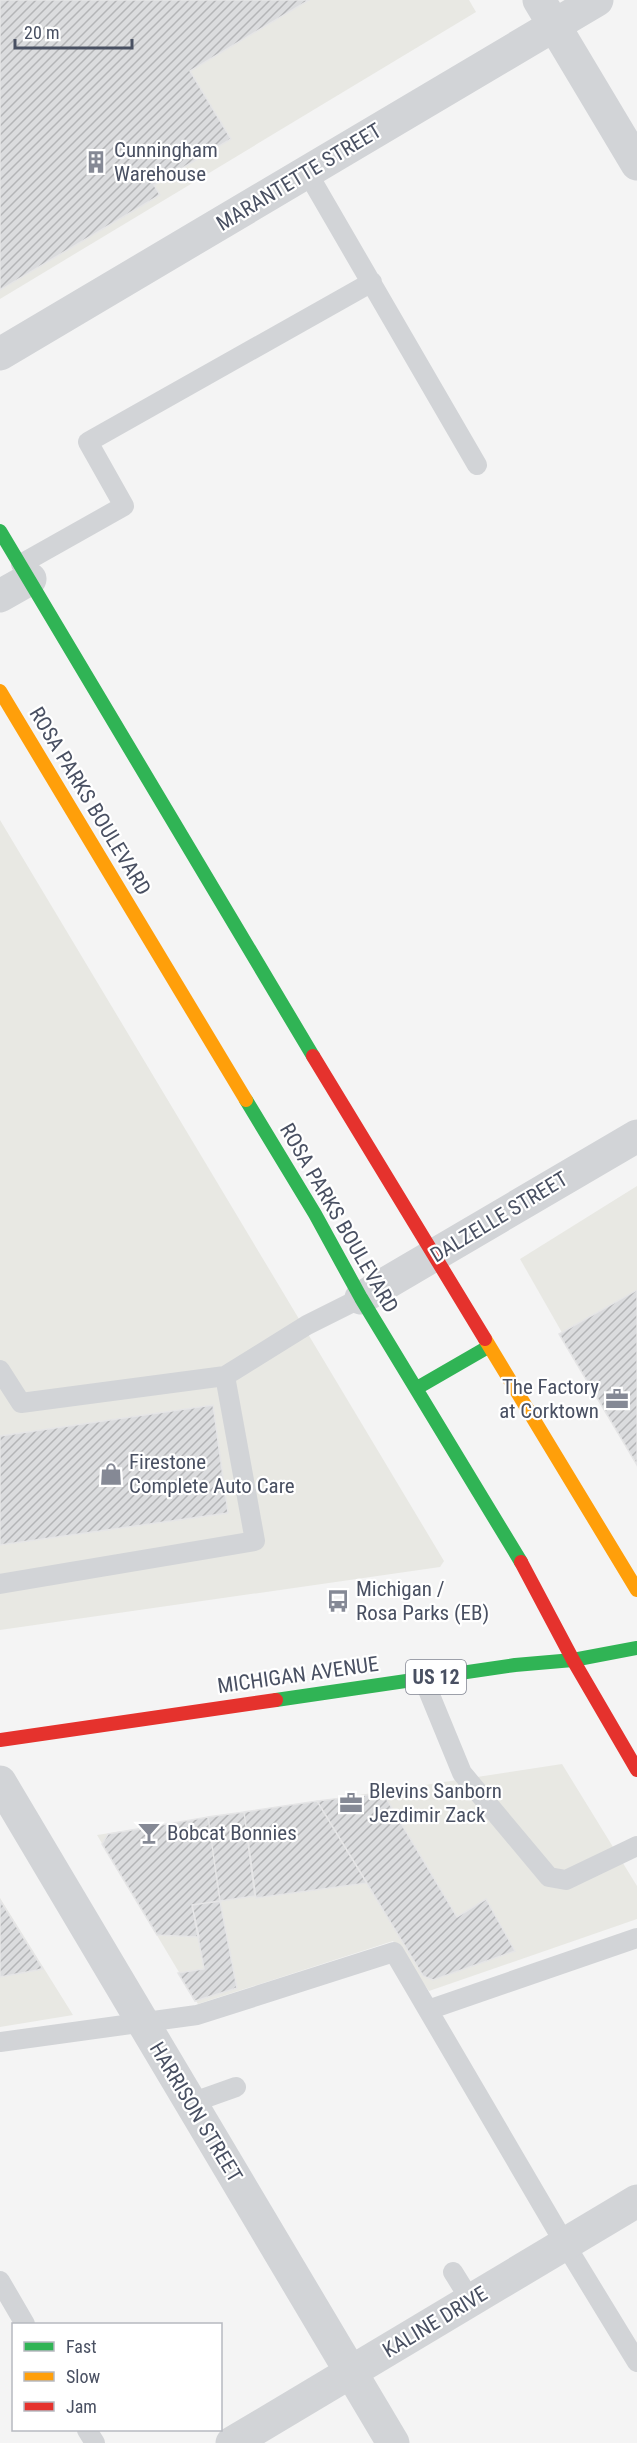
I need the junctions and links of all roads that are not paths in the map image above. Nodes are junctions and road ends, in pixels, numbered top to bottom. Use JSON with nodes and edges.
{"nodes":[{"id":1,"x":597,"y":0,"type":"edge"},
{"id":2,"x":546,"y":13,"type":"edge"},
{"id":3,"x":637,"y":164,"type":"edge"},
{"id":4,"x":307,"y":172,"type":"junction"},
{"id":5,"x":372,"y":282,"type":"junction"},
{"id":6,"x":0,"y":354,"type":"edge"},
{"id":7,"x":477,"y":465,"type":"dead end"},
{"id":8,"x":0,"y":531,"type":"edge"},
{"id":9,"x":25,"y":572,"type":"junction"},
{"id":10,"x":0,"y":596,"type":"edge"},
{"id":11,"x":0,"y":691,"type":"edge"},
{"id":12,"x":637,"y":1136,"type":"edge"},
{"id":13,"x":434,"y":1256,"type":"junction"},
{"id":14,"x":361,"y":1298,"type":"junction"},
{"id":15,"x":488,"y":1347,"type":"junction"},
{"id":16,"x":0,"y":1370,"type":"edge"},
{"id":17,"x":225,"y":1376,"type":"junction"},
{"id":18,"x":417,"y":1388,"type":"junction"},
{"id":19,"x":0,"y":1584,"type":"edge"},
{"id":20,"x":637,"y":1590,"type":"edge"},
{"id":21,"x":637,"y":1648,"type":"edge"},
{"id":22,"x":573,"y":1660,"type":"junction"},
{"id":23,"x":423,"y":1678,"type":"junction"},
{"id":24,"x":0,"y":1740,"type":"edge"},
{"id":25,"x":637,"y":1770,"type":"edge"},
{"id":26,"x":0,"y":1782,"type":"edge"},
{"id":27,"x":637,"y":1846,"type":"edge"},
{"id":28,"x":637,"y":1938,"type":"edge"},
{"id":29,"x":428,"y":2010,"type":"junction"},
{"id":30,"x":142,"y":2022,"type":"junction"},
{"id":31,"x":0,"y":2042,"type":"edge"},
{"id":32,"x":236,"y":2087,"type":"dead end"},
{"id":33,"x":191,"y":2103,"type":"junction"},
{"id":34,"x":637,"y":2201,"type":"edge"},
{"id":35,"x":564,"y":2244,"type":"junction"},
{"id":36,"x":453,"y":2272,"type":"dead end"},
{"id":37,"x":0,"y":2281,"type":"edge"},
{"id":38,"x":471,"y":2301,"type":"junction"},
{"id":39,"x":25,"y":2323,"type":"edge"},
{"id":40,"x":637,"y":2362,"type":"edge"},
{"id":41,"x":350,"y":2372,"type":"junction"},
{"id":42,"x":232,"y":2443,"type":"edge"},
{"id":43,"x":393,"y":2443,"type":"edge"}],
"edges":[{"from":1,"to":2,"type":"street","name":"MARANTETTE STREET"},
{"from":2,"to":3,"type":"street"},
{"from":2,"to":4,"type":"street","name":"MARANTETTE STREET"},
{"from":4,"to":5,"type":"lane"},
{"from":4,"to":6,"type":"street","name":"MARANTETTE STREET"},
{"from":5,"to":7,"type":"lane"},
{"from":5,"to":9,"type":"lane"},
{"from":8,"to":9,"type":"main road"},
{"from":9,"to":10,"type":"street"},
{"from":9,"to":13,"type":"main road"},
{"from":11,"to":14,"type":"main road","name":"ROSA PARKS BOULEVARD"},
{"from":12,"to":13,"type":"street","name":"DALZELLE STREET"},
{"from":13,"to":14,"type":"street","name":"DALZELLE STREET"},
{"from":13,"to":15,"type":"main road"},
{"from":14,"to":17,"type":"lane"},
{"from":14,"to":18,"type":"main road","name":"ROSA PARKS BOULEVARD"},
{"from":15,"to":18,"type":"main road"},
{"from":15,"to":20,"type":"main road"},
{"from":16,"to":17,"type":"lane"},
{"from":17,"to":19,"type":"lane"},
{"from":18,"to":22,"type":"main road","name":"ROSA PARKS BOULEVARD"},
{"from":21,"to":22,"type":"main road","name":"MICHIGAN AVENUE","number":"US 12"},
{"from":22,"to":23,"type":"main road","name":"MICHIGAN AVENUE","number":"US 12"},
{"from":22,"to":25,"type":"main road","name":"ROSA PARKS BOULEVARD"},
{"from":23,"to":24,"type":"main road","name":"MICHIGAN AVENUE","number":"US 12"},
{"from":23,"to":27,"type":"lane"},
{"from":26,"to":30,"type":"street","name":"HARRISON STREET"},
{"from":28,"to":29,"type":"lane"},
{"from":29,"to":30,"type":"lane"},
{"from":29,"to":35,"type":"lane"},
{"from":30,"to":31,"type":"lane"},
{"from":30,"to":33,"type":"street","name":"HARRISON STREET"},
{"from":32,"to":33,"type":"lane"},
{"from":33,"to":41,"type":"street","name":"HARRISON STREET"},
{"from":34,"to":35,"type":"street","name":"KALINE DRIVE"},
{"from":35,"to":38,"type":"street","name":"KALINE DRIVE"},
{"from":35,"to":40,"type":"lane"},
{"from":36,"to":38,"type":"lane"},
{"from":37,"to":39,"type":"lane"},
{"from":38,"to":41,"type":"street","name":"KALINE DRIVE"},
{"from":41,"to":42,"type":"street","name":"KALINE DRIVE"},
{"from":41,"to":43,"type":"street","name":"HARRISON STREET"}]}
